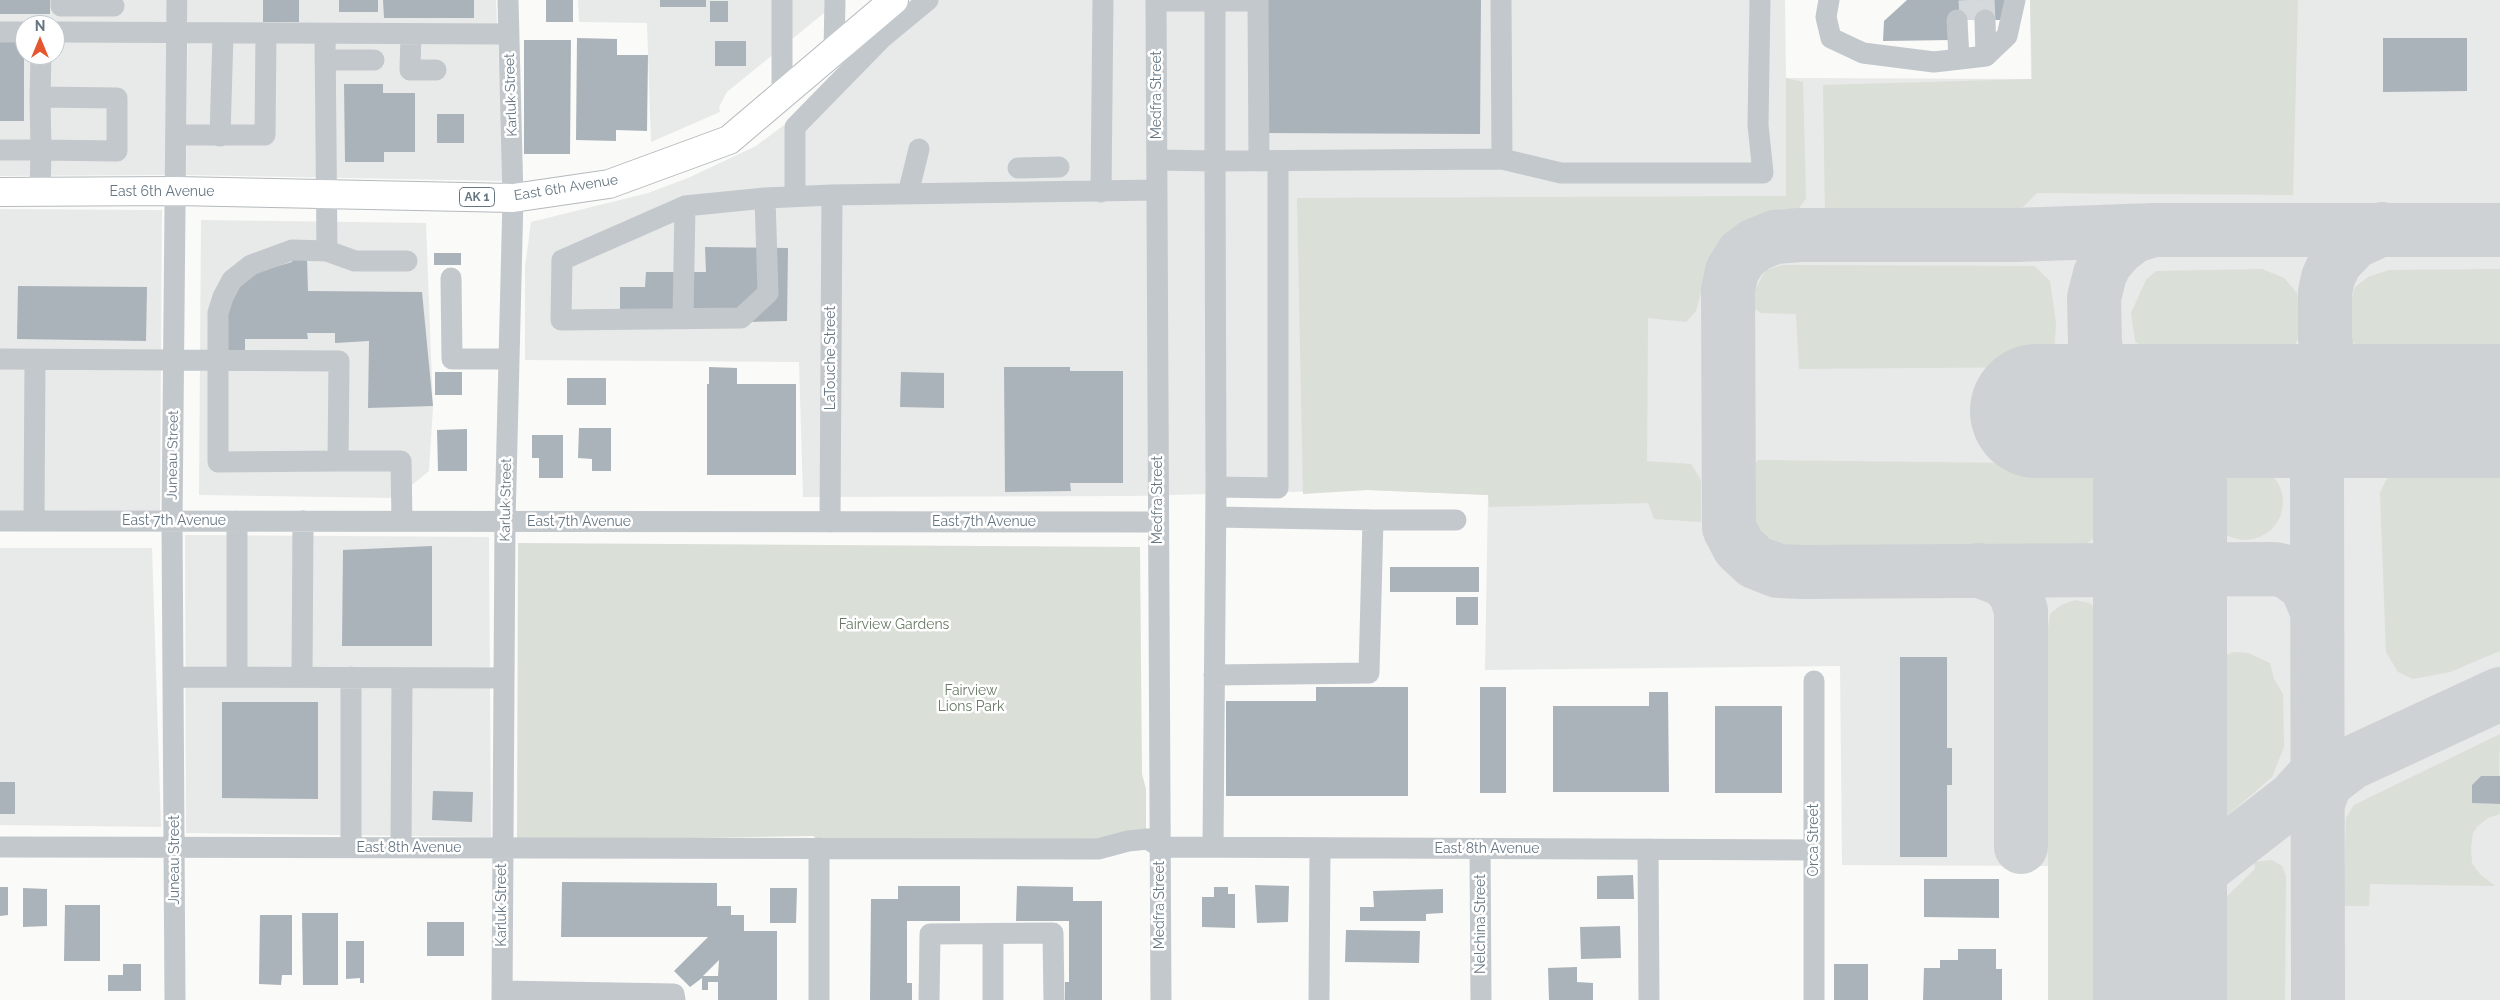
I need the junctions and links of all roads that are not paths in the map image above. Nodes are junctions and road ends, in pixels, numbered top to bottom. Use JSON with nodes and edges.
{"nodes":[{"id":1,"x":61,"y":0,"type":"edge"},
{"id":2,"x":177,"y":0,"type":"edge"},
{"id":3,"x":508,"y":0,"type":"edge"},
{"id":4,"x":782,"y":0,"type":"edge"},
{"id":5,"x":835,"y":0,"type":"edge"},
{"id":6,"x":894,"y":0,"type":"edge"},
{"id":7,"x":928,"y":0,"type":"edge"},
{"id":8,"x":1103,"y":0,"type":"edge"},
{"id":9,"x":1215,"y":0,"type":"edge"},
{"id":10,"x":1501,"y":0,"type":"edge"},
{"id":11,"x":1760,"y":0,"type":"edge"},
{"id":12,"x":1829,"y":0,"type":"edge"},
{"id":13,"x":2015,"y":0,"type":"edge"},
{"id":14,"x":1156,"y":1,"type":"edge"},
{"id":15,"x":114,"y":6,"type":"dead end"},
{"id":16,"x":1966,"y":12,"type":"tunnel mouth"},
{"id":17,"x":0,"y":32,"type":"edge"},
{"id":18,"x":15,"y":32,"type":"edge"},
{"id":19,"x":65,"y":32,"type":"edge"},
{"id":20,"x":177,"y":34,"type":"junction"},
{"id":21,"x":222,"y":34,"type":"junction"},
{"id":22,"x":266,"y":34,"type":"junction"},
{"id":23,"x":324,"y":34,"type":"junction"},
{"id":24,"x":411,"y":34,"type":"junction"},
{"id":25,"x":509,"y":34,"type":"junction"},
{"id":26,"x":834,"y":49,"type":"junction"},
{"id":27,"x":1972,"y":58,"type":"junction"},
{"id":28,"x":325,"y":60,"type":"junction"},
{"id":29,"x":374,"y":60,"type":"dead end"},
{"id":30,"x":41,"y":65,"type":"edge"},
{"id":31,"x":436,"y":70,"type":"dead end"},
{"id":32,"x":782,"y":94,"type":"junction"},
{"id":33,"x":40,"y":97,"type":"junction"},
{"id":34,"x":176,"y":135,"type":"junction"},
{"id":35,"x":220,"y":136,"type":"junction"},
{"id":36,"x":0,"y":150,"type":"edge"},
{"id":37,"x":41,"y":150,"type":"junction"},
{"id":38,"x":918,"y":150,"type":"dead end"},
{"id":39,"x":1502,"y":159,"type":"junction"},
{"id":40,"x":1157,"y":160,"type":"junction"},
{"id":41,"x":1215,"y":161,"type":"junction"},
{"id":42,"x":1268,"y":161,"type":"junction"},
{"id":43,"x":1058,"y":167,"type":"dead end"},
{"id":44,"x":1018,"y":168,"type":"dead end"},
{"id":45,"x":1157,"y":190,"type":"junction"},
{"id":46,"x":176,"y":191,"type":"junction"},
{"id":47,"x":0,"y":192,"type":"edge"},
{"id":48,"x":40,"y":192,"type":"junction"},
{"id":49,"x":1101,"y":192,"type":"junction"},
{"id":50,"x":327,"y":194,"type":"junction"},
{"id":51,"x":908,"y":194,"type":"junction"},
{"id":52,"x":832,"y":195,"type":"junction"},
{"id":53,"x":795,"y":196,"type":"junction"},
{"id":54,"x":513,"y":198,"type":"junction"},
{"id":55,"x":765,"y":198,"type":"junction"},
{"id":56,"x":685,"y":206,"type":"junction"},
{"id":57,"x":327,"y":251,"type":"junction"},
{"id":58,"x":407,"y":261,"type":"dead end"},
{"id":59,"x":451,"y":278,"type":"dead end"},
{"id":60,"x":683,"y":319,"type":"junction"},
{"id":61,"x":0,"y":358,"type":"edge"},
{"id":62,"x":35,"y":359,"type":"junction"},
{"id":63,"x":174,"y":359,"type":"junction"},
{"id":64,"x":509,"y":359,"type":"junction"},
{"id":65,"x":218,"y":361,"type":"junction"},
{"id":66,"x":338,"y":461,"type":"junction"},
{"id":67,"x":1216,"y":487,"type":"junction"},
{"id":68,"x":1216,"y":517,"type":"junction"},
{"id":69,"x":1373,"y":520,"type":"junction"},
{"id":70,"x":1456,"y":520,"type":"dead end"},
{"id":71,"x":0,"y":521,"type":"edge"},
{"id":72,"x":34,"y":521,"type":"junction"},
{"id":73,"x":172,"y":521,"type":"junction"},
{"id":74,"x":237,"y":521,"type":"junction"},
{"id":75,"x":303,"y":521,"type":"junction"},
{"id":76,"x":402,"y":521,"type":"junction"},
{"id":77,"x":505,"y":522,"type":"junction"},
{"id":78,"x":830,"y":522,"type":"junction"},
{"id":79,"x":1158,"y":522,"type":"junction"},
{"id":80,"x":1214,"y":674,"type":"junction"},
{"id":81,"x":174,"y":676,"type":"junction"},
{"id":82,"x":237,"y":677,"type":"junction"},
{"id":83,"x":302,"y":677,"type":"junction"},
{"id":84,"x":352,"y":677,"type":"junction"},
{"id":85,"x":402,"y":678,"type":"junction"},
{"id":86,"x":504,"y":678,"type":"junction"},
{"id":87,"x":1814,"y":681,"type":"dead end"},
{"id":88,"x":0,"y":847,"type":"edge"},
{"id":89,"x":176,"y":847,"type":"junction"},
{"id":90,"x":1160,"y":847,"type":"junction"},
{"id":91,"x":1213,"y":847,"type":"junction"},
{"id":92,"x":351,"y":848,"type":"junction"},
{"id":93,"x":401,"y":848,"type":"junction"},
{"id":94,"x":502,"y":848,"type":"junction"},
{"id":95,"x":819,"y":848,"type":"junction"},
{"id":96,"x":1320,"y":848,"type":"junction"},
{"id":97,"x":1480,"y":849,"type":"junction"},
{"id":98,"x":1648,"y":850,"type":"junction"},
{"id":99,"x":1814,"y":850,"type":"junction"},
{"id":100,"x":993,"y":934,"type":"junction"},
{"id":101,"x":502,"y":996,"type":"edge"},
{"id":102,"x":175,"y":1000,"type":"edge"},
{"id":103,"x":674,"y":1000,"type":"edge"},
{"id":104,"x":819,"y":1000,"type":"edge"},
{"id":105,"x":929,"y":1000,"type":"edge"},
{"id":106,"x":993,"y":1000,"type":"edge"},
{"id":107,"x":1054,"y":1000,"type":"edge"},
{"id":108,"x":1160,"y":1000,"type":"edge"},
{"id":109,"x":1319,"y":1000,"type":"edge"},
{"id":110,"x":1481,"y":1000,"type":"edge"},
{"id":111,"x":1649,"y":1000,"type":"edge"},
{"id":112,"x":1814,"y":1000,"type":"edge"}],
"edges":[{"from":1,"to":15,"type":"street"},
{"from":2,"to":20,"type":"street","name":"Juneau Street"},
{"from":3,"to":25,"type":"street","name":"Karluk Street"},
{"from":4,"to":32,"type":"street"},
{"from":5,"to":26,"type":"street"},
{"from":6,"to":26,"type":"highway","name":"East 6th Avenue","number":"AK 1"},
{"from":7,"to":53,"type":"street"},
{"from":8,"to":49,"type":"street"},
{"from":9,"to":14,"type":"street"},
{"from":9,"to":41,"type":"street"},
{"from":9,"to":42,"type":"street"},
{"from":10,"to":39,"type":"street"},
{"from":11,"to":39,"type":"street"},
{"from":12,"to":27,"type":"street"},
{"from":13,"to":27,"type":"street"},
{"from":14,"to":40,"type":"street","name":"Medfra Street"},
{"from":16,"to":27,"type":"street"},
{"from":17,"to":18,"type":"street"},
{"from":19,"to":20,"type":"street"},
{"from":20,"to":21,"type":"street"},
{"from":20,"to":34,"type":"street","name":"Juneau Street"},
{"from":21,"to":22,"type":"street"},
{"from":21,"to":35,"type":"street"},
{"from":22,"to":23,"type":"street"},
{"from":22,"to":35,"type":"street"},
{"from":23,"to":24,"type":"street"},
{"from":23,"to":28,"type":"street"},
{"from":24,"to":25,"type":"street"},
{"from":24,"to":31,"type":"street"},
{"from":25,"to":54,"type":"street","name":"Karluk Street"},
{"from":26,"to":32,"type":"highway","name":"East 6th Avenue","number":"AK 1"},
{"from":28,"to":29,"type":"street"},
{"from":28,"to":50,"type":"street"},
{"from":30,"to":33,"type":"street"},
{"from":32,"to":54,"type":"highway","name":"East 6th Avenue","number":"AK 1"},
{"from":33,"to":37,"type":"street"},
{"from":33,"to":37,"type":"street"},
{"from":34,"to":35,"type":"street"},
{"from":34,"to":46,"type":"street","name":"Juneau Street"},
{"from":36,"to":37,"type":"street"},
{"from":37,"to":48,"type":"street"},
{"from":38,"to":51,"type":"street"},
{"from":39,"to":42,"type":"street"},
{"from":40,"to":41,"type":"street"},
{"from":40,"to":45,"type":"street","name":"Medfra Street"},
{"from":41,"to":42,"type":"street"},
{"from":41,"to":67,"type":"street"},
{"from":42,"to":67,"type":"street"},
{"from":43,"to":44,"type":"street"},
{"from":45,"to":49,"type":"street"},
{"from":45,"to":79,"type":"street","name":"Medfra Street"},
{"from":46,"to":48,"type":"highway","name":"East 6th Avenue","number":"AK 1"},
{"from":46,"to":50,"type":"highway","name":"East 6th Avenue","number":"AK 1"},
{"from":46,"to":63,"type":"street","name":"Juneau Street"},
{"from":47,"to":48,"type":"highway","name":"East 6th Avenue","number":"AK 1"},
{"from":49,"to":51,"type":"street"},
{"from":50,"to":54,"type":"highway","name":"East 6th Avenue","number":"AK 1"},
{"from":50,"to":57,"type":"street"},
{"from":51,"to":52,"type":"street"},
{"from":52,"to":53,"type":"street"},
{"from":52,"to":78,"type":"street","name":"LaTouche Street"},
{"from":53,"to":55,"type":"street"},
{"from":54,"to":64,"type":"street","name":"Karluk Street"},
{"from":55,"to":56,"type":"street"},
{"from":55,"to":60,"type":"street"},
{"from":56,"to":60,"type":"street"},
{"from":56,"to":60,"type":"street"},
{"from":57,"to":58,"type":"street"},
{"from":57,"to":65,"type":"street"},
{"from":59,"to":64,"type":"street"},
{"from":61,"to":62,"type":"street"},
{"from":62,"to":63,"type":"street"},
{"from":62,"to":72,"type":"street"},
{"from":63,"to":65,"type":"street"},
{"from":63,"to":73,"type":"street","name":"Juneau Street"},
{"from":64,"to":77,"type":"street","name":"Karluk Street"},
{"from":65,"to":66,"type":"street"},
{"from":65,"to":66,"type":"street"},
{"from":66,"to":76,"type":"street"},
{"from":67,"to":68,"type":"street"},
{"from":68,"to":69,"type":"street"},
{"from":68,"to":80,"type":"street"},
{"from":69,"to":70,"type":"street"},
{"from":69,"to":80,"type":"street"},
{"from":71,"to":72,"type":"street","name":"East 7th Avenue"},
{"from":72,"to":73,"type":"street","name":"East 7th Avenue"},
{"from":73,"to":74,"type":"street","name":"East 7th Avenue"},
{"from":73,"to":81,"type":"street","name":"Juneau Street"},
{"from":74,"to":75,"type":"street","name":"East 7th Avenue"},
{"from":74,"to":82,"type":"street"},
{"from":75,"to":76,"type":"street","name":"East 7th Avenue"},
{"from":75,"to":83,"type":"street"},
{"from":76,"to":77,"type":"street","name":"East 7th Avenue"},
{"from":77,"to":78,"type":"street","name":"East 7th Avenue"},
{"from":77,"to":86,"type":"street","name":"Karluk Street"},
{"from":78,"to":79,"type":"street","name":"East 7th Avenue"},
{"from":79,"to":90,"type":"street","name":"Medfra Street"},
{"from":80,"to":91,"type":"street"},
{"from":81,"to":82,"type":"street"},
{"from":81,"to":89,"type":"street","name":"Juneau Street"},
{"from":82,"to":83,"type":"street"},
{"from":83,"to":84,"type":"street"},
{"from":84,"to":85,"type":"street"},
{"from":84,"to":92,"type":"street"},
{"from":85,"to":86,"type":"street"},
{"from":85,"to":93,"type":"street"},
{"from":86,"to":94,"type":"street","name":"Karluk Street"},
{"from":87,"to":99,"type":"street","name":"Orca Street"},
{"from":88,"to":89,"type":"street","name":"East 8th Avenue"},
{"from":89,"to":92,"type":"street","name":"East 8th Avenue"},
{"from":89,"to":102,"type":"street","name":"Juneau Street"},
{"from":90,"to":91,"type":"street","name":"East 8th Avenue"},
{"from":90,"to":95,"type":"street","name":"East 8th Avenue"},
{"from":90,"to":108,"type":"street","name":"Medfra Street"},
{"from":91,"to":96,"type":"street","name":"East 8th Avenue"},
{"from":92,"to":93,"type":"street","name":"East 8th Avenue"},
{"from":93,"to":94,"type":"street","name":"East 8th Avenue"},
{"from":94,"to":95,"type":"street","name":"East 8th Avenue"},
{"from":94,"to":101,"type":"street","name":"Karluk Street"},
{"from":95,"to":104,"type":"street"},
{"from":96,"to":97,"type":"street","name":"East 8th Avenue"},
{"from":96,"to":109,"type":"street"},
{"from":97,"to":98,"type":"street","name":"East 8th Avenue"},
{"from":97,"to":110,"type":"street","name":"Nelchina Street"},
{"from":98,"to":99,"type":"street","name":"East 8th Avenue"},
{"from":98,"to":111,"type":"street"},
{"from":99,"to":112,"type":"street","name":"Orca Street"},
{"from":100,"to":105,"type":"street"},
{"from":100,"to":106,"type":"street"},
{"from":100,"to":107,"type":"street"},
{"from":101,"to":103,"type":"street"}]}
